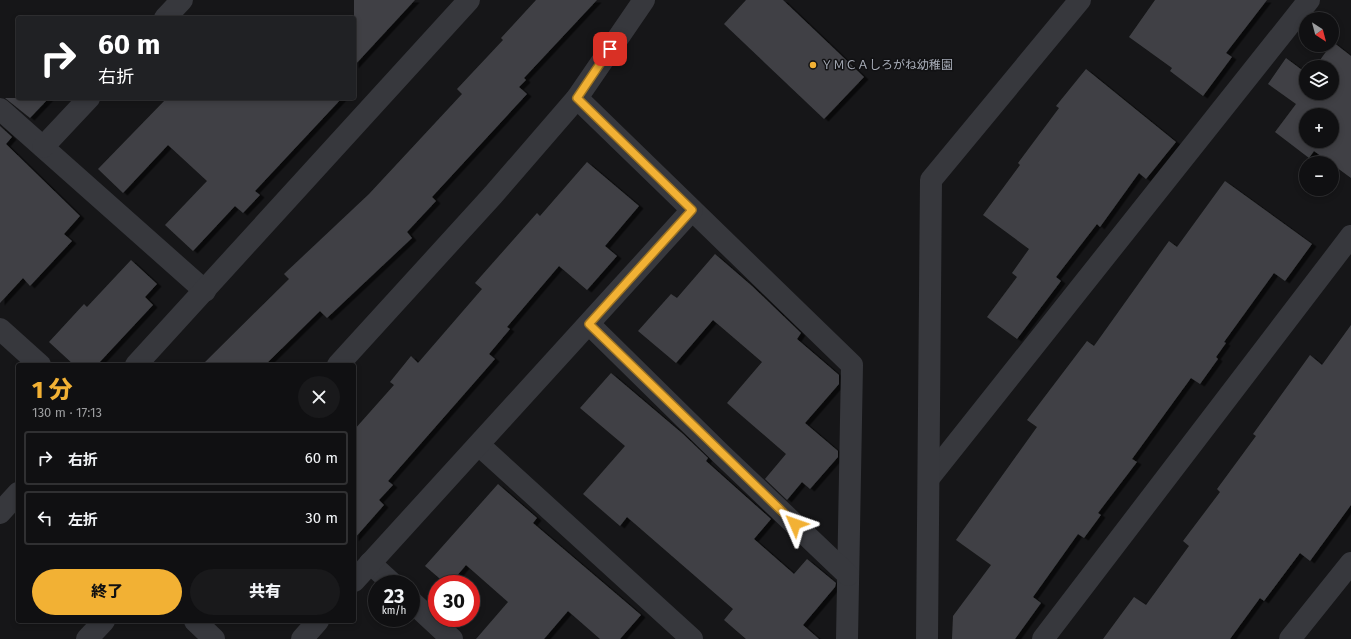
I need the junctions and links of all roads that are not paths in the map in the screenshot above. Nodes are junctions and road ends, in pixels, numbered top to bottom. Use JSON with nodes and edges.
{"nodes":[{"id":1,"x":182,"y":0,"type":"edge"},
{"id":2,"x":469,"y":0,"type":"edge"},
{"id":3,"x":644,"y":0,"type":"edge"},
{"id":4,"x":1080,"y":0,"type":"edge"},
{"id":5,"x":1309,"y":0,"type":"edge"},
{"id":6,"x":167,"y":16,"type":"edge"},
{"id":7,"x":577,"y":98,"type":"junction"},
{"id":8,"x":87,"y":100,"type":"edge"},
{"id":9,"x":0,"y":109,"type":"edge"},
{"id":10,"x":43,"y":147,"type":"junction"},
{"id":11,"x":692,"y":210,"type":"junction"},
{"id":12,"x":1351,"y":236,"type":"edge"},
{"id":13,"x":205,"y":291,"type":"junction"},
{"id":14,"x":589,"y":324,"type":"junction"},
{"id":15,"x":0,"y":329,"type":"edge"},
{"id":16,"x":38,"y":363,"type":"edge"},
{"id":17,"x":138,"y":363,"type":"edge"},
{"id":18,"x":340,"y":363,"type":"edge"},
{"id":19,"x":479,"y":444,"type":"junction"},
{"id":20,"x":929,"y":478,"type":"junction"},
{"id":21,"x":16,"y":496,"type":"edge"},
{"id":22,"x":0,"y":513,"type":"edge"},
{"id":23,"x":370,"y":563,"type":"junction"},
{"id":24,"x":1351,"y":564,"type":"edge"},
{"id":25,"x":383,"y":575,"type":"edge"},
{"id":26,"x":848,"y":575,"type":"junction"},
{"id":27,"x":356,"y":579,"type":"edge"},
{"id":28,"x":420,"y":609,"type":"edge"},
{"id":29,"x":102,"y":623,"type":"edge"},
{"id":30,"x":197,"y":623,"type":"edge"},
{"id":31,"x":316,"y":623,"type":"edge"},
{"id":32,"x":87,"y":639,"type":"edge"},
{"id":33,"x":214,"y":639,"type":"edge"},
{"id":34,"x":302,"y":639,"type":"edge"},
{"id":35,"x":452,"y":639,"type":"edge"},
{"id":36,"x":692,"y":639,"type":"edge"},
{"id":37,"x":847,"y":639,"type":"edge"},
{"id":38,"x":927,"y":639,"type":"edge"},
{"id":39,"x":1043,"y":639,"type":"edge"},
{"id":40,"x":1290,"y":639,"type":"edge"}],
"edges":[{"from":1,"to":6,"type":"street"},
{"from":2,"to":13,"type":"street"},
{"from":3,"to":7,"type":"street"},
{"from":4,"to":20,"type":"street"},
{"from":5,"to":20,"type":"street"},
{"from":7,"to":11,"type":"street"},
{"from":7,"to":18,"type":"street"},
{"from":8,"to":10,"type":"street"},
{"from":9,"to":10,"type":"street"},
{"from":10,"to":13,"type":"street"},
{"from":11,"to":14,"type":"street"},
{"from":11,"to":26,"type":"street"},
{"from":12,"to":39,"type":"street"},
{"from":13,"to":17,"type":"street"},
{"from":14,"to":19,"type":"street"},
{"from":14,"to":26,"type":"street"},
{"from":15,"to":16,"type":"street"},
{"from":19,"to":23,"type":"street"},
{"from":19,"to":36,"type":"street"},
{"from":20,"to":38,"type":"street"},
{"from":21,"to":22,"type":"street"},
{"from":23,"to":25,"type":"street"},
{"from":23,"to":27,"type":"street"},
{"from":24,"to":40,"type":"street"},
{"from":26,"to":37,"type":"street"},
{"from":28,"to":35,"type":"street"},
{"from":29,"to":32,"type":"street"},
{"from":30,"to":33,"type":"street"},
{"from":31,"to":34,"type":"street"}]}
